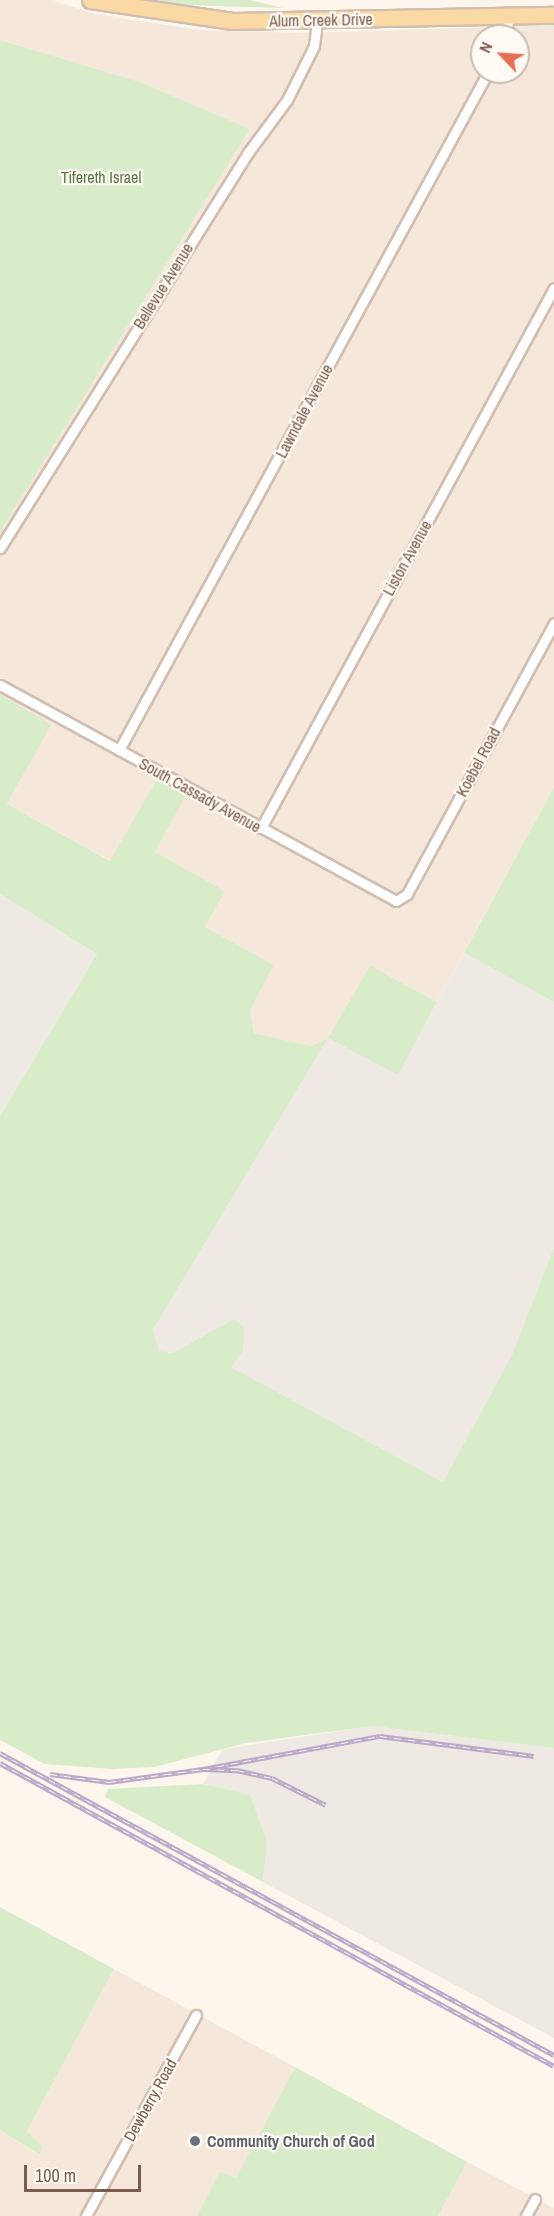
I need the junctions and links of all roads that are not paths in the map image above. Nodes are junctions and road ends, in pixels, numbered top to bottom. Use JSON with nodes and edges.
{"nodes":[{"id":1,"x":90,"y":0,"type":"edge"},
{"id":2,"x":509,"y":15,"type":"junction"},
{"id":3,"x":554,"y":15,"type":"edge"},
{"id":4,"x":317,"y":21,"type":"junction"},
{"id":5,"x":508,"y":24,"type":"edge"},
{"id":6,"x":481,"y":84,"type":"edge"},
{"id":7,"x":554,"y":288,"type":"edge"},
{"id":8,"x":0,"y":548,"type":"edge"},
{"id":9,"x":554,"y":622,"type":"edge"},
{"id":10,"x":0,"y":685,"type":"edge"},
{"id":11,"x":119,"y":750,"type":"junction"},
{"id":12,"x":261,"y":828,"type":"junction"},
{"id":13,"x":401,"y":901,"type":"joint"},
{"id":14,"x":196,"y":2015,"type":"dead end"},
{"id":15,"x":535,"y":2199,"type":"dead end"},
{"id":16,"x":86,"y":2216,"type":"edge"},
{"id":17,"x":526,"y":2216,"type":"edge"}],
"edges":[{"from":1,"to":4,"type":"main road","name":"Alum Creek Drive"},
{"from":2,"to":3,"type":"main road","name":"Alum Creek Drive"},
{"from":2,"to":4,"type":"main road","name":"Alum Creek Drive"},
{"from":2,"to":5,"type":"street"},
{"from":4,"to":8,"type":"street","name":"Bellevue Avenue"},
{"from":6,"to":11,"type":"street","name":"Lawndale Avenue"},
{"from":7,"to":12,"type":"street","name":"Liston Avenue"},
{"from":9,"to":13,"type":"street","name":"Koebel Road"},
{"from":10,"to":11,"type":"street","name":"South Cassady Avenue"},
{"from":11,"to":12,"type":"street","name":"South Cassady Avenue"},
{"from":12,"to":13,"type":"street","name":"South Cassady Avenue"},
{"from":14,"to":16,"type":"street","name":"Dewberry Road"},
{"from":15,"to":17,"type":"street"}]}
